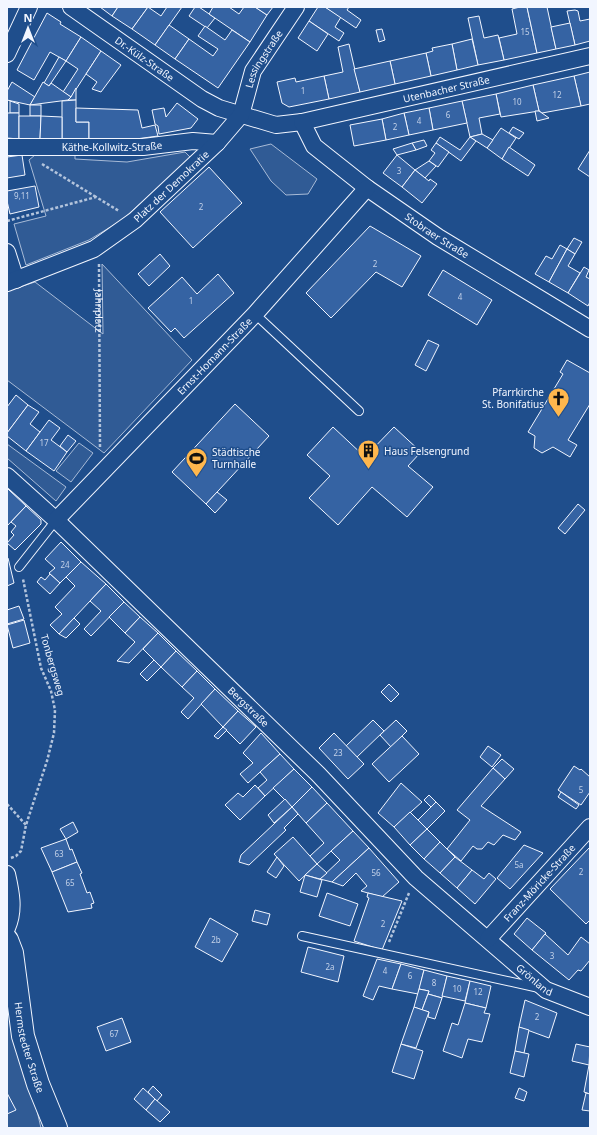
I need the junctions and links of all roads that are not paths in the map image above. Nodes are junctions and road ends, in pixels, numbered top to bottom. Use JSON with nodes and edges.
{"nodes":[{"id":1,"x":29,"y":7,"type":"edge"},
{"id":2,"x":71,"y":7,"type":"edge"},
{"id":3,"x":296,"y":7,"type":"edge"},
{"id":4,"x":7,"y":54,"type":"edge"},
{"id":5,"x":590,"y":56,"type":"edge"},
{"id":6,"x":241,"y":115,"type":"junction"},
{"id":7,"x":302,"y":122,"type":"junction"},
{"id":8,"x":217,"y":143,"type":"junction"},
{"id":9,"x":7,"y":147,"type":"edge"},
{"id":10,"x":367,"y":188,"type":"junction"},
{"id":11,"x":7,"y":252,"type":"edge"},
{"id":12,"x":11,"y":281,"type":"edge"},
{"id":13,"x":255,"y":314,"type":"junction"},
{"id":14,"x":590,"y":329,"type":"edge"},
{"id":15,"x":359,"y":411,"type":"dead end"},
{"id":16,"x":7,"y":476,"type":"edge"},
{"id":17,"x":56,"y":520,"type":"junction"},
{"id":18,"x":19,"y":567,"type":"road end"},
{"id":19,"x":590,"y":827,"type":"edge"},
{"id":20,"x":7,"y":874,"type":"edge"},
{"id":21,"x":7,"y":928,"type":"edge"},
{"id":22,"x":302,"y":936,"type":"dead end"},
{"id":23,"x":488,"y":939,"type":"junction"},
{"id":24,"x":7,"y":940,"type":"edge"},
{"id":25,"x":546,"y":990,"type":"junction"},
{"id":26,"x":590,"y":1007,"type":"edge"},
{"id":27,"x":56,"y":1128,"type":"edge"}],
"edges":[{"from":1,"to":4,"type":"street"},
{"from":2,"to":6,"type":"street","name":"Dr.-Külz-Straße"},
{"from":3,"to":6,"type":"street","name":"Lessingstraße"},
{"from":5,"to":7,"type":"street","name":"Utenbacher Straße"},
{"from":6,"to":7,"type":"street"},
{"from":6,"to":8,"type":"street","name":"Platz der Demokratie"},
{"from":7,"to":10,"type":"street","name":"Stobraer Straße"},
{"from":8,"to":9,"type":"street","name":"Käthe-Kollwitz-Straße"},
{"from":8,"to":12,"type":"street","name":"Platz der Demokratie"},
{"from":10,"to":13,"type":"street","name":"Ernst-Homann-Straße"},
{"from":10,"to":14,"type":"street","name":"Stobraer Straße"},
{"from":11,"to":12,"type":"street"},
{"from":13,"to":15,"type":"lane"},
{"from":13,"to":17,"type":"street","name":"Ernst-Homann-Straße"},
{"from":16,"to":17,"type":"street","name":"Bergstraße"},
{"from":17,"to":18,"type":"lane"},
{"from":17,"to":23,"type":"street","name":"Bergstraße"},
{"from":19,"to":23,"type":"street","name":"Franz-Möricke-Straße"},
{"from":20,"to":21,"type":"street"},
{"from":22,"to":25,"type":"lane"},
{"from":23,"to":25,"type":"street","name":"Grönland"},
{"from":24,"to":27,"type":"street","name":"Hermstedter Straße"},
{"from":25,"to":26,"type":"street","name":"Grönland"}]}
